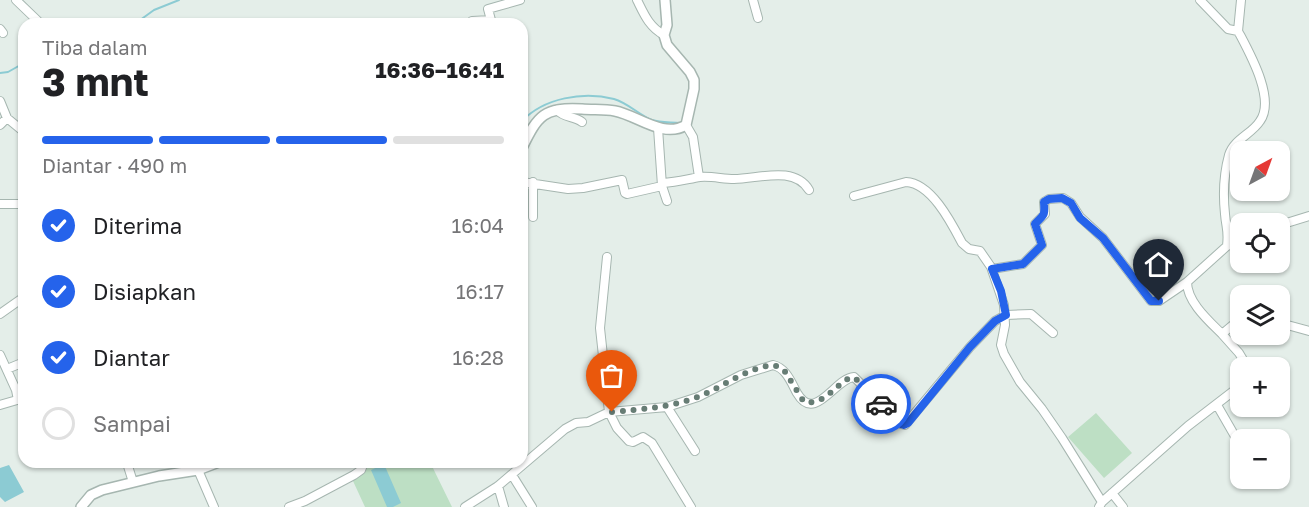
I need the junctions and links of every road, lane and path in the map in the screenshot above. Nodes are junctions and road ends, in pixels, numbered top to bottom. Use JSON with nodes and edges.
{"nodes":[{"id":1,"x":16,"y":0,"type":"edge"},
{"id":2,"x":520,"y":0,"type":"edge"},
{"id":3,"x":637,"y":0,"type":"edge"},
{"id":4,"x":665,"y":0,"type":"edge"},
{"id":5,"x":753,"y":0,"type":"edge"},
{"id":6,"x":1200,"y":0,"type":"edge"},
{"id":7,"x":1241,"y":0,"type":"edge"},
{"id":8,"x":34,"y":18,"type":"edge"},
{"id":9,"x":490,"y":18,"type":"edge"},
{"id":10,"x":758,"y":18,"type":"dead end"},
{"id":11,"x":1238,"y":31,"type":"junction"},
{"id":12,"x":664,"y":35,"type":"junction"},
{"id":13,"x":0,"y":101,"type":"edge"},
{"id":14,"x":557,"y":110,"type":"junction"},
{"id":15,"x":7,"y":118,"type":"junction"},
{"id":16,"x":582,"y":122,"type":"dead end"},
{"id":17,"x":686,"y":125,"type":"junction"},
{"id":18,"x":0,"y":126,"type":"edge"},
{"id":19,"x":18,"y":127,"type":"edge"},
{"id":20,"x":658,"y":128,"type":"junction"},
{"id":21,"x":528,"y":138,"type":"edge"},
{"id":22,"x":699,"y":177,"type":"junction"},
{"id":23,"x":528,"y":182,"type":"edge"},
{"id":24,"x":533,"y":182,"type":"junction"},
{"id":25,"x":663,"y":184,"type":"junction"},
{"id":26,"x":810,"y":190,"type":"dead end"},
{"id":27,"x":854,"y":196,"type":"dead end"},
{"id":28,"x":667,"y":201,"type":"dead end"},
{"id":29,"x":0,"y":204,"type":"edge"},
{"id":30,"x":18,"y":204,"type":"edge"},
{"id":31,"x":1309,"y":216,"type":"edge"},
{"id":32,"x":533,"y":218,"type":"dead end"},
{"id":33,"x":1290,"y":222,"type":"edge"},
{"id":34,"x":1230,"y":245,"type":"edge"},
{"id":35,"x":1227,"y":246,"type":"junction"},
{"id":36,"x":607,"y":257,"type":"dead end"},
{"id":37,"x":992,"y":269,"type":"junction"},
{"id":38,"x":1187,"y":282,"type":"junction"},
{"id":39,"x":18,"y":301,"type":"edge"},
{"id":40,"x":0,"y":314,"type":"edge"},
{"id":41,"x":1006,"y":315,"type":"junction"},
{"id":42,"x":1290,"y":326,"type":"edge"},
{"id":43,"x":1230,"y":327,"type":"edge"},
{"id":44,"x":1309,"y":331,"type":"edge"},
{"id":45,"x":1053,"y":333,"type":"dead end"},
{"id":46,"x":1222,"y":334,"type":"junction"},
{"id":47,"x":0,"y":355,"type":"edge"},
{"id":48,"x":1242,"y":357,"type":"edge"},
{"id":49,"x":18,"y":365,"type":"edge"},
{"id":50,"x":8,"y":369,"type":"junction"},
{"id":51,"x":18,"y":392,"type":"edge"},
{"id":52,"x":1230,"y":394,"type":"edge"},
{"id":53,"x":18,"y":400,"type":"edge"},
{"id":54,"x":0,"y":405,"type":"edge"},
{"id":55,"x":1217,"y":405,"type":"junction"},
{"id":56,"x":667,"y":407,"type":"junction"},
{"id":57,"x":610,"y":412,"type":"junction"},
{"id":58,"x":1231,"y":429,"type":"edge"},
{"id":59,"x":695,"y":451,"type":"dead end"},
{"id":60,"x":528,"y":461,"type":"edge"},
{"id":61,"x":129,"y":468,"type":"edge"},
{"id":62,"x":203,"y":468,"type":"edge"},
{"id":63,"x":362,"y":468,"type":"edge"},
{"id":64,"x":520,"y":468,"type":"edge"},
{"id":65,"x":198,"y":470,"type":"junction"},
{"id":66,"x":512,"y":475,"type":"junction"},
{"id":67,"x":133,"y":482,"type":"junction"},
{"id":68,"x":498,"y":486,"type":"junction"},
{"id":69,"x":1112,"y":494,"type":"junction"},
{"id":70,"x":1101,"y":504,"type":"edge"},
{"id":71,"x":81,"y":507,"type":"edge"},
{"id":72,"x":214,"y":507,"type":"edge"},
{"id":73,"x":290,"y":507,"type":"edge"},
{"id":74,"x":465,"y":507,"type":"edge"},
{"id":75,"x":504,"y":507,"type":"edge"},
{"id":76,"x":532,"y":507,"type":"edge"},
{"id":77,"x":691,"y":507,"type":"edge"},
{"id":78,"x":1123,"y":507,"type":"edge"}],
"edges":[{"from":1,"to":8,"type":"street"},
{"from":2,"to":9,"type":"street"},
{"from":3,"to":12,"type":"street"},
{"from":4,"to":12,"type":"street"},
{"from":5,"to":10,"type":"street"},
{"from":6,"to":11,"type":"street"},
{"from":7,"to":11,"type":"street"},
{"from":11,"to":35,"type":"street"},
{"from":12,"to":17,"type":"street"},
{"from":13,"to":15,"type":"street"},
{"from":14,"to":16,"type":"street"},
{"from":14,"to":20,"type":"street"},
{"from":14,"to":21,"type":"street"},
{"from":15,"to":18,"type":"street"},
{"from":15,"to":19,"type":"street"},
{"from":17,"to":20,"type":"street"},
{"from":17,"to":22,"type":"street"},
{"from":20,"to":25,"type":"street"},
{"from":22,"to":25,"type":"street"},
{"from":22,"to":26,"type":"street"},
{"from":23,"to":24,"type":"street"},
{"from":24,"to":25,"type":"street"},
{"from":24,"to":32,"type":"street"},
{"from":25,"to":28,"type":"street"},
{"from":27,"to":37,"type":"street"},
{"from":29,"to":30,"type":"street"},
{"from":31,"to":33,"type":"street"},
{"from":34,"to":35,"type":"street"},
{"from":35,"to":38,"type":"street"},
{"from":36,"to":57,"type":"street"},
{"from":37,"to":38,"type":"street"},
{"from":37,"to":41,"type":"street"},
{"from":38,"to":46,"type":"street"},
{"from":39,"to":40,"type":"street"},
{"from":41,"to":45,"type":"street"},
{"from":41,"to":56,"type":"street"},
{"from":41,"to":70,"type":"street"},
{"from":42,"to":44,"type":"street"},
{"from":43,"to":46,"type":"street"},
{"from":46,"to":48,"type":"street"},
{"from":47,"to":50,"type":"street"},
{"from":49,"to":50,"type":"street"},
{"from":50,"to":51,"type":"street"},
{"from":52,"to":55,"type":"street"},
{"from":53,"to":54,"type":"street"},
{"from":55,"to":58,"type":"street"},
{"from":55,"to":69,"type":"street"},
{"from":56,"to":57,"type":"street"},
{"from":56,"to":59,"type":"street"},
{"from":57,"to":60,"type":"street"},
{"from":57,"to":77,"type":"street"},
{"from":61,"to":67,"type":"street"},
{"from":62,"to":65,"type":"street"},
{"from":63,"to":73,"type":"street"},
{"from":64,"to":66,"type":"street"},
{"from":65,"to":67,"type":"street"},
{"from":65,"to":72,"type":"street"},
{"from":66,"to":68,"type":"street"},
{"from":66,"to":76,"type":"street"},
{"from":67,"to":71,"type":"street"},
{"from":68,"to":74,"type":"street"},
{"from":68,"to":75,"type":"street"},
{"from":69,"to":70,"type":"street"},
{"from":69,"to":78,"type":"street"}]}
